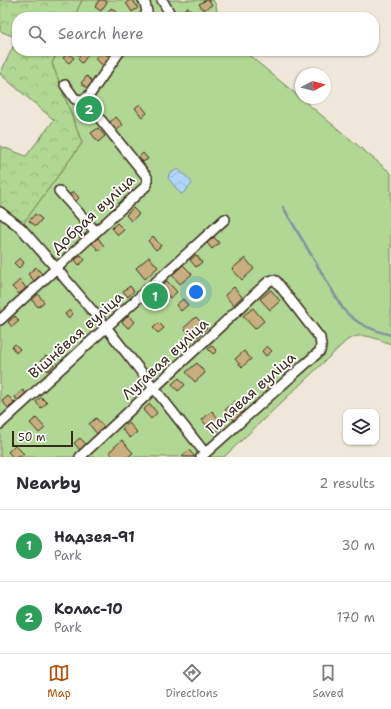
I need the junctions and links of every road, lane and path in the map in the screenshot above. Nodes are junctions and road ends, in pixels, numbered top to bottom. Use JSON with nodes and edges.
{"nodes":[{"id":1,"x":143,"y":0,"type":"edge"},
{"id":2,"x":162,"y":0,"type":"edge"},
{"id":3,"x":147,"y":12,"type":"edge"},
{"id":4,"x":169,"y":12,"type":"edge"},
{"id":5,"x":117,"y":56,"type":"edge"},
{"id":6,"x":65,"y":85,"type":"dead end"},
{"id":7,"x":101,"y":120,"type":"dead end"},
{"id":8,"x":59,"y":191,"type":"dead end"},
{"id":9,"x":0,"y":212,"type":"edge"},
{"id":10,"x":225,"y":219,"type":"dead end"},
{"id":11,"x":96,"y":232,"type":"junction"},
{"id":12,"x":56,"y":268,"type":"junction"},
{"id":13,"x":0,"y":320,"type":"edge"},
{"id":14,"x":106,"y":327,"type":"junction"},
{"id":15,"x":320,"y":351,"type":"joint"},
{"id":16,"x":154,"y":388,"type":"junction"},
{"id":17,"x":0,"y":424,"type":"edge"},
{"id":18,"x":203,"y":455,"type":"edge"},
{"id":19,"x":80,"y":457,"type":"edge"}],
"edges":[{"from":1,"to":3,"type":"street"},
{"from":2,"to":4,"type":"street"},
{"from":5,"to":6,"type":"street"},
{"from":7,"to":11,"type":"street","name":"Добрая вуліца"},
{"from":8,"to":11,"type":"street"},
{"from":9,"to":12,"type":"street"},
{"from":10,"to":14,"type":"street","name":"Вішнёвая вуліца"},
{"from":11,"to":12,"type":"street","name":"Добрая вуліца"},
{"from":12,"to":13,"type":"street","name":"Добрая вуліца"},
{"from":12,"to":14,"type":"street"},
{"from":14,"to":16,"type":"street"},
{"from":14,"to":17,"type":"street","name":"Вішнёвая вуліца"},
{"from":15,"to":16,"type":"street","name":"Лугавая вуліца"},
{"from":15,"to":18,"type":"street","name":"Палявая вуліца"},
{"from":16,"to":18,"type":"street"},
{"from":16,"to":19,"type":"street","name":"Лугавая вуліца"}]}
